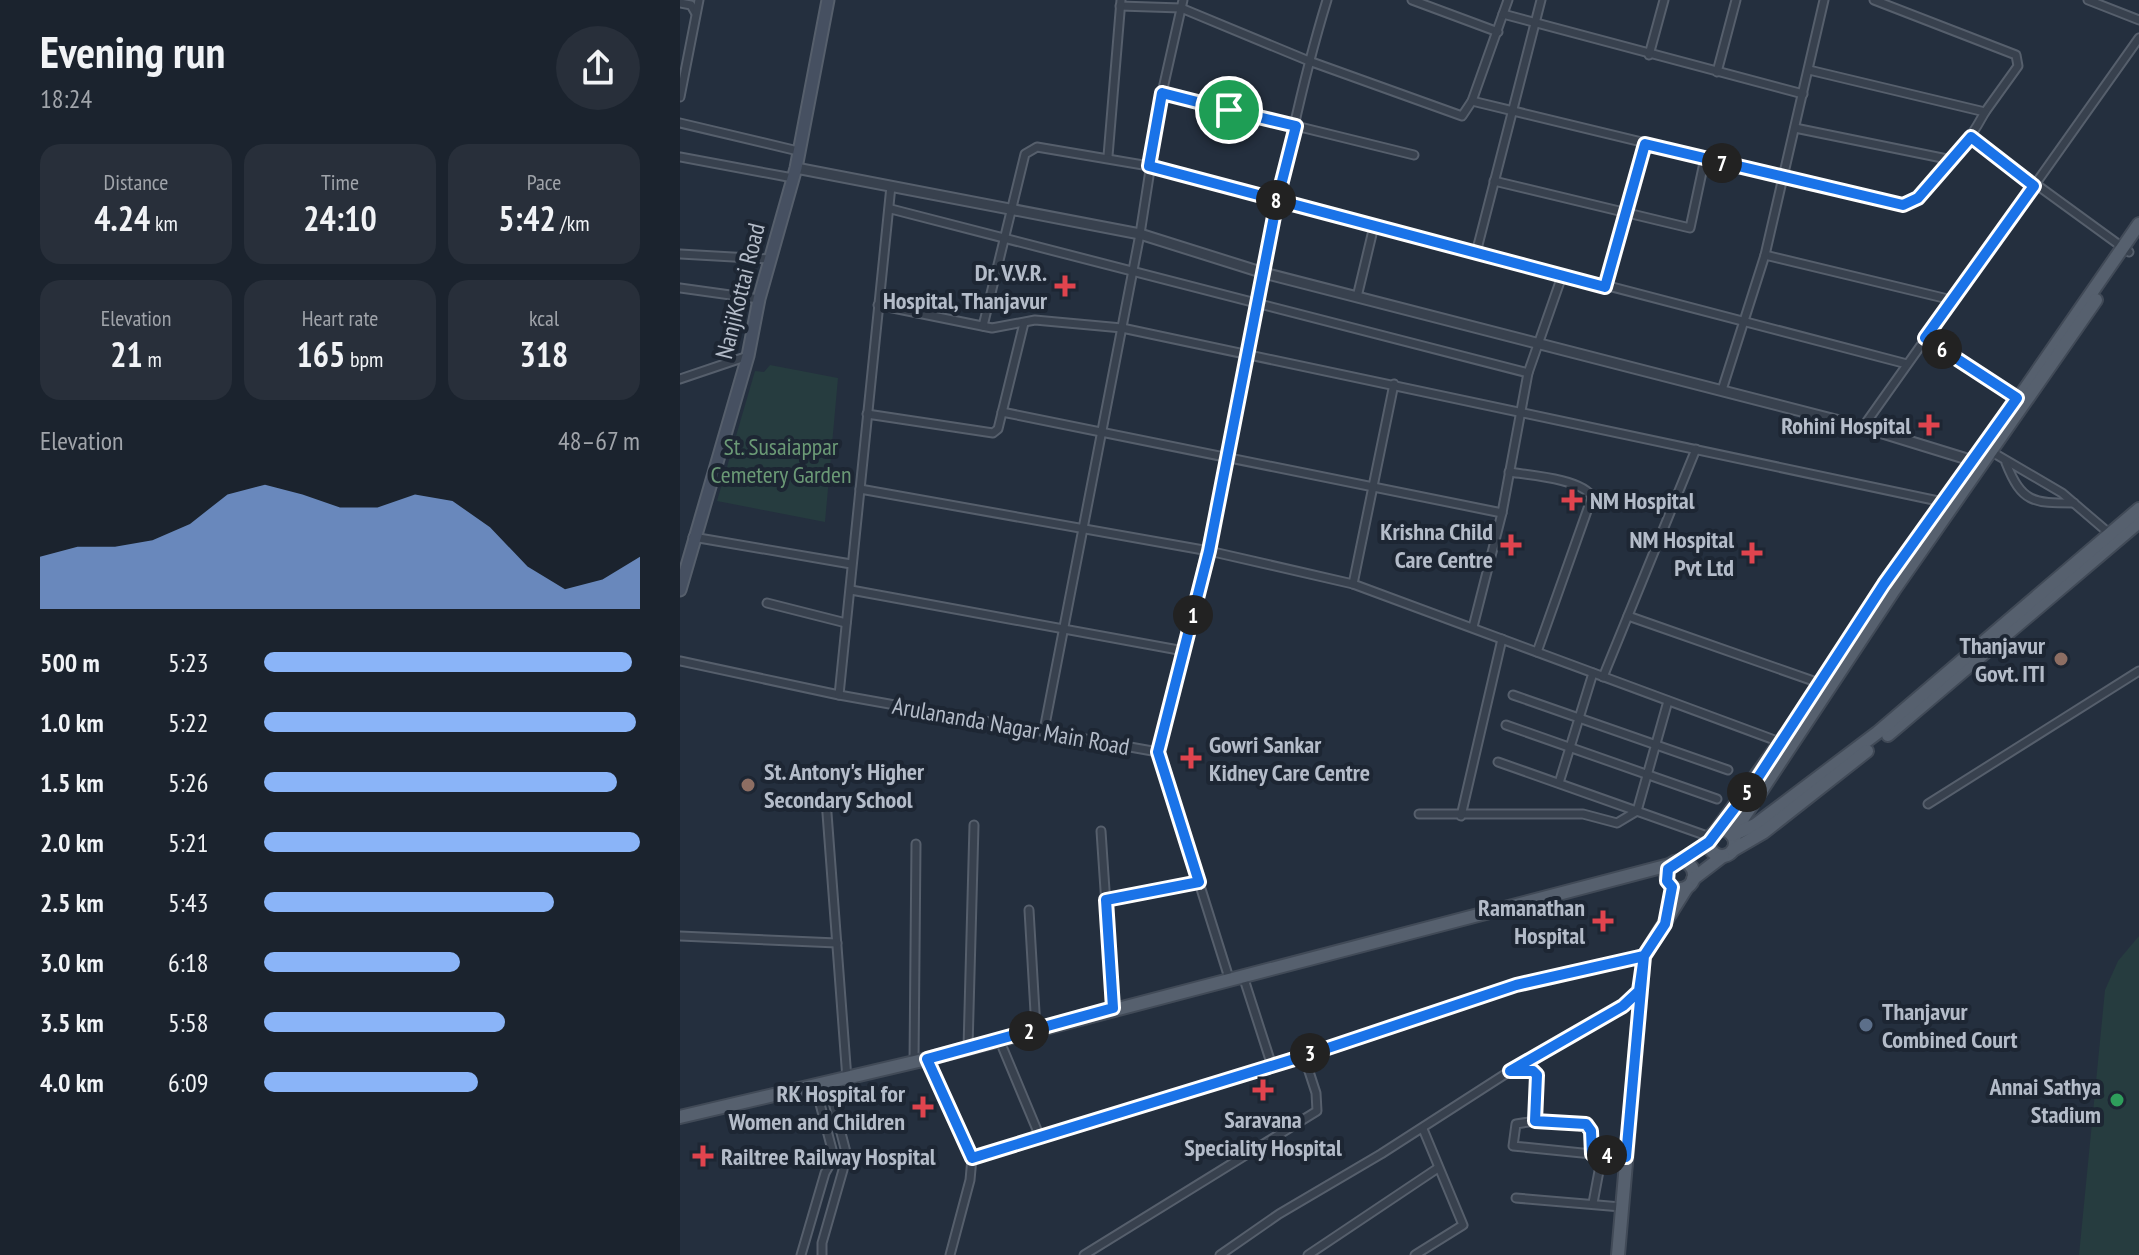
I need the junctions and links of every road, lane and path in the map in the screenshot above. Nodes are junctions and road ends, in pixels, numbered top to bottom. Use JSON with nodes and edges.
{"nodes":[{"id":1,"x":699,"y":0,"type":"edge"},
{"id":2,"x":828,"y":0,"type":"edge"},
{"id":3,"x":1327,"y":0,"type":"edge"},
{"id":4,"x":1412,"y":0,"type":"edge"},
{"id":5,"x":1508,"y":0,"type":"edge"},
{"id":6,"x":1541,"y":0,"type":"edge"},
{"id":7,"x":1664,"y":0,"type":"edge"},
{"id":8,"x":1736,"y":0,"type":"edge"},
{"id":9,"x":1824,"y":0,"type":"edge"},
{"id":10,"x":1874,"y":0,"type":"edge"},
{"id":11,"x":2088,"y":0,"type":"edge"},
{"id":12,"x":680,"y":3,"type":"edge"},
{"id":13,"x":1120,"y":3,"type":"edge"},
{"id":14,"x":1182,"y":4,"type":"edge"},
{"id":15,"x":695,"y":12,"type":"junction"},
{"id":16,"x":1503,"y":14,"type":"junction"},
{"id":17,"x":2139,"y":20,"type":"edge"},
{"id":18,"x":1534,"y":26,"type":"junction"},
{"id":19,"x":1498,"y":32,"type":"junction"},
{"id":20,"x":2139,"y":38,"type":"edge"},
{"id":21,"x":1649,"y":55,"type":"junction"},
{"id":22,"x":683,"y":58,"type":"edge"},
{"id":23,"x":1309,"y":61,"type":"junction"},
{"id":24,"x":1809,"y":70,"type":"junction"},
{"id":25,"x":1717,"y":72,"type":"junction"},
{"id":26,"x":1162,"y":93,"type":"junction"},
{"id":27,"x":1803,"y":94,"type":"junction"},
{"id":28,"x":680,"y":97,"type":"edge"},
{"id":29,"x":1472,"y":101,"type":"junction"},
{"id":30,"x":1512,"y":111,"type":"junction"},
{"id":31,"x":1985,"y":112,"type":"junction"},
{"id":32,"x":680,"y":123,"type":"edge"},
{"id":33,"x":1296,"y":126,"type":"junction"},
{"id":34,"x":1795,"y":128,"type":"junction"},
{"id":35,"x":1971,"y":137,"type":"junction"},
{"id":36,"x":1645,"y":144,"type":"junction"},
{"id":37,"x":798,"y":151,"type":"junction"},
{"id":38,"x":1414,"y":155,"type":"dead end"},
{"id":39,"x":1108,"y":156,"type":"junction"},
{"id":40,"x":680,"y":157,"type":"edge"},
{"id":41,"x":1705,"y":158,"type":"junction"},
{"id":42,"x":1952,"y":160,"type":"junction"},
{"id":43,"x":1149,"y":166,"type":"junction"},
{"id":44,"x":795,"y":173,"type":"junction"},
{"id":45,"x":1783,"y":178,"type":"junction"},
{"id":46,"x":1494,"y":181,"type":"junction"},
{"id":47,"x":891,"y":186,"type":"junction"},
{"id":48,"x":2034,"y":186,"type":"junction"},
{"id":49,"x":1277,"y":201,"type":"junction"},
{"id":50,"x":891,"y":209,"type":"junction"},
{"id":51,"x":1015,"y":209,"type":"junction"},
{"id":52,"x":1627,"y":213,"type":"junction"},
{"id":53,"x":2139,"y":224,"type":"edge"},
{"id":54,"x":1374,"y":226,"type":"junction"},
{"id":55,"x":1140,"y":234,"type":"junction"},
{"id":56,"x":1004,"y":238,"type":"junction"},
{"id":57,"x":2139,"y":238,"type":"edge"},
{"id":58,"x":2126,"y":250,"type":"junction"},
{"id":59,"x":1476,"y":253,"type":"junction"},
{"id":60,"x":680,"y":254,"type":"edge"},
{"id":61,"x":1765,"y":255,"type":"junction"},
{"id":62,"x":770,"y":259,"type":"junction"},
{"id":63,"x":1132,"y":272,"type":"junction"},
{"id":64,"x":1264,"y":273,"type":"junction"},
{"id":65,"x":1562,"y":276,"type":"junction"},
{"id":66,"x":1605,"y":287,"type":"junction"},
{"id":67,"x":680,"y":288,"type":"edge"},
{"id":68,"x":1357,"y":297,"type":"junction"},
{"id":69,"x":759,"y":299,"type":"junction"},
{"id":70,"x":1952,"y":300,"type":"junction"},
{"id":71,"x":1258,"y":302,"type":"junction"},
{"id":72,"x":878,"y":305,"type":"junction"},
{"id":73,"x":1741,"y":322,"type":"junction"},
{"id":74,"x":1024,"y":323,"type":"junction"},
{"id":75,"x":983,"y":326,"type":"junction"},
{"id":76,"x":1122,"y":328,"type":"junction"},
{"id":77,"x":1925,"y":338,"type":"junction"},
{"id":78,"x":1539,"y":343,"type":"junction"},
{"id":79,"x":1248,"y":353,"type":"junction"},
{"id":80,"x":748,"y":356,"type":"junction"},
{"id":81,"x":2052,"y":356,"type":"junction"},
{"id":82,"x":1907,"y":364,"type":"junction"},
{"id":83,"x":1528,"y":373,"type":"junction"},
{"id":84,"x":680,"y":379,"type":"edge"},
{"id":85,"x":1394,"y":384,"type":"junction"},
{"id":86,"x":1722,"y":390,"type":"junction"},
{"id":87,"x":2017,"y":398,"type":"junction"},
{"id":88,"x":1002,"y":412,"type":"junction"},
{"id":89,"x":1520,"y":412,"type":"junction"},
{"id":90,"x":867,"y":414,"type":"junction"},
{"id":91,"x":1863,"y":427,"type":"junction"},
{"id":92,"x":1103,"y":430,"type":"junction"},
{"id":93,"x":1696,"y":449,"type":"junction"},
{"id":94,"x":1992,"y":452,"type":"junction"},
{"id":95,"x":1228,"y":456,"type":"junction"},
{"id":96,"x":2005,"y":461,"type":"junction"},
{"id":97,"x":1979,"y":463,"type":"junction"},
{"id":98,"x":1509,"y":472,"type":"junction"},
{"id":99,"x":1374,"y":487,"type":"junction"},
{"id":100,"x":860,"y":489,"type":"junction"},
{"id":101,"x":1943,"y":502,"type":"junction"},
{"id":102,"x":2074,"y":503,"type":"junction"},
{"id":103,"x":2139,"y":509,"type":"edge"},
{"id":104,"x":1502,"y":513,"type":"junction"},
{"id":105,"x":2139,"y":522,"type":"edge"},
{"id":106,"x":1084,"y":527,"type":"junction"},
{"id":107,"x":2110,"y":534,"type":"junction"},
{"id":108,"x":693,"y":537,"type":"junction"},
{"id":109,"x":1209,"y":551,"type":"junction"},
{"id":110,"x":851,"y":564,"type":"junction"},
{"id":111,"x":1353,"y":584,"type":"junction"},
{"id":112,"x":1889,"y":587,"type":"junction"},
{"id":113,"x":680,"y":590,"type":"edge"},
{"id":114,"x":851,"y":590,"type":"junction"},
{"id":115,"x":767,"y":603,"type":"dead end"},
{"id":116,"x":1628,"y":616,"type":"junction"},
{"id":117,"x":846,"y":623,"type":"junction"},
{"id":118,"x":1473,"y":627,"type":"junction"},
{"id":119,"x":1064,"y":629,"type":"junction"},
{"id":120,"x":1502,"y":639,"type":"junction"},
{"id":121,"x":1184,"y":651,"type":"junction"},
{"id":122,"x":1537,"y":652,"type":"junction"},
{"id":123,"x":680,"y":661,"type":"edge"},
{"id":124,"x":2139,"y":671,"type":"edge"},
{"id":125,"x":1593,"y":673,"type":"junction"},
{"id":126,"x":1603,"y":677,"type":"junction"},
{"id":127,"x":1822,"y":684,"type":"junction"},
{"id":128,"x":839,"y":695,"type":"junction"},
{"id":129,"x":1513,"y":695,"type":"dead end"},
{"id":130,"x":1668,"y":701,"type":"junction"},
{"id":131,"x":1579,"y":718,"type":"junction"},
{"id":132,"x":1506,"y":725,"type":"dead end"},
{"id":133,"x":1044,"y":730,"type":"junction"},
{"id":134,"x":1656,"y":745,"type":"junction"},
{"id":135,"x":1786,"y":745,"type":"junction"},
{"id":136,"x":1570,"y":748,"type":"junction"},
{"id":137,"x":1158,"y":752,"type":"junction"},
{"id":138,"x":1498,"y":762,"type":"dead end"},
{"id":139,"x":1728,"y":770,"type":"dead end"},
{"id":140,"x":1647,"y":775,"type":"junction"},
{"id":141,"x":1559,"y":783,"type":"junction"},
{"id":142,"x":1717,"y":799,"type":"dead end"},
{"id":143,"x":826,"y":800,"type":"dead end"},
{"id":144,"x":1928,"y":804,"type":"dead end"},
{"id":145,"x":1637,"y":811,"type":"junction"},
{"id":146,"x":1419,"y":814,"type":"dead end"},
{"id":147,"x":1461,"y":816,"type":"junction"},
{"id":148,"x":974,"y":825,"type":"dead end"},
{"id":149,"x":1101,"y":831,"type":"dead end"},
{"id":150,"x":1732,"y":835,"type":"junction"},
{"id":151,"x":1712,"y":837,"type":"junction"},
{"id":152,"x":916,"y":844,"type":"dead end"},
{"id":153,"x":1728,"y":853,"type":"junction"},
{"id":154,"x":1676,"y":863,"type":"junction"},
{"id":155,"x":1632,"y":872,"type":"junction"},
{"id":156,"x":1199,"y":882,"type":"junction"},
{"id":157,"x":1690,"y":883,"type":"junction"},
{"id":158,"x":1670,"y":884,"type":"junction"},
{"id":159,"x":1106,"y":900,"type":"junction"},
{"id":160,"x":1029,"y":910,"type":"dead end"},
{"id":161,"x":1665,"y":924,"type":"junction"},
{"id":162,"x":680,"y":936,"type":"edge"},
{"id":163,"x":837,"y":943,"type":"junction"},
{"id":164,"x":1644,"y":956,"type":"junction"},
{"id":165,"x":1242,"y":974,"type":"junction"},
{"id":166,"x":1229,"y":978,"type":"junction"},
{"id":167,"x":1639,"y":991,"type":"junction"},
{"id":168,"x":1113,"y":1008,"type":"junction"},
{"id":169,"x":1036,"y":1029,"type":"junction"},
{"id":170,"x":999,"y":1039,"type":"junction"},
{"id":171,"x":968,"y":1048,"type":"junction"},
{"id":172,"x":1304,"y":1056,"type":"junction"},
{"id":173,"x":921,"y":1061,"type":"junction"},
{"id":174,"x":1272,"y":1066,"type":"junction"},
{"id":175,"x":1510,"y":1071,"type":"junction"},
{"id":176,"x":847,"y":1079,"type":"junction"},
{"id":177,"x":822,"y":1084,"type":"junction"},
{"id":178,"x":683,"y":1117,"type":"edge"},
{"id":179,"x":1535,"y":1121,"type":"junction"},
{"id":180,"x":1423,"y":1129,"type":"junction"},
{"id":181,"x":1040,"y":1137,"type":"junction"},
{"id":182,"x":1592,"y":1154,"type":"junction"},
{"id":183,"x":1602,"y":1155,"type":"junction"},
{"id":184,"x":1626,"y":1157,"type":"junction"},
{"id":185,"x":972,"y":1158,"type":"junction"},
{"id":186,"x":1438,"y":1168,"type":"junction"},
{"id":187,"x":1516,"y":1198,"type":"dead end"},
{"id":188,"x":1593,"y":1203,"type":"junction"},
{"id":189,"x":1621,"y":1207,"type":"junction"},
{"id":190,"x":801,"y":1255,"type":"edge"},
{"id":191,"x":822,"y":1255,"type":"edge"},
{"id":192,"x":950,"y":1255,"type":"edge"},
{"id":193,"x":1084,"y":1255,"type":"edge"},
{"id":194,"x":1220,"y":1255,"type":"edge"},
{"id":195,"x":1308,"y":1255,"type":"edge"},
{"id":196,"x":1415,"y":1255,"type":"edge"},
{"id":197,"x":1618,"y":1255,"type":"edge"}],
"edges":[{"from":1,"to":15,"type":"street"},
{"from":2,"to":37,"type":"main road","name":"NanjiKottai Road"},
{"from":3,"to":23,"type":"street"},
{"from":4,"to":19,"type":"street"},
{"from":5,"to":16,"type":"street"},
{"from":6,"to":18,"type":"street"},
{"from":7,"to":21,"type":"street"},
{"from":8,"to":25,"type":"street"},
{"from":9,"to":24,"type":"street"},
{"from":10,"to":31,"type":"street"},
{"from":11,"to":17,"type":"street"},
{"from":12,"to":15,"type":"street"},
{"from":13,"to":14,"type":"street"},
{"from":13,"to":39,"type":"street"},
{"from":14,"to":23,"type":"street"},
{"from":14,"to":26,"type":"street"},
{"from":15,"to":22,"type":"street"},
{"from":16,"to":18,"type":"street"},
{"from":16,"to":19,"type":"street"},
{"from":18,"to":21,"type":"street"},
{"from":18,"to":30,"type":"street"},
{"from":19,"to":29,"type":"street"},
{"from":20,"to":48,"type":"street"},
{"from":21,"to":25,"type":"street"},
{"from":22,"to":28,"type":"street"},
{"from":23,"to":29,"type":"street"},
{"from":23,"to":33,"type":"street"},
{"from":24,"to":27,"type":"street"},
{"from":24,"to":31,"type":"street"},
{"from":25,"to":27,"type":"street"},
{"from":26,"to":33,"type":"street"},
{"from":26,"to":43,"type":"street"},
{"from":27,"to":34,"type":"street"},
{"from":29,"to":30,"type":"street"},
{"from":30,"to":36,"type":"street"},
{"from":30,"to":46,"type":"street"},
{"from":31,"to":35,"type":"street"},
{"from":32,"to":37,"type":"street"},
{"from":33,"to":38,"type":"street"},
{"from":33,"to":49,"type":"street"},
{"from":34,"to":42,"type":"street"},
{"from":34,"to":45,"type":"street"},
{"from":35,"to":42,"type":"street"},
{"from":35,"to":48,"type":"street"},
{"from":36,"to":41,"type":"street"},
{"from":36,"to":52,"type":"street"},
{"from":37,"to":44,"type":"main road","name":"NanjiKottai Road"},
{"from":39,"to":43,"type":"street"},
{"from":39,"to":51,"type":"street"},
{"from":40,"to":44,"type":"street"},
{"from":41,"to":45,"type":"street"},
{"from":41,"to":52,"type":"street"},
{"from":42,"to":45,"type":"street"},
{"from":43,"to":49,"type":"street"},
{"from":43,"to":55,"type":"street"},
{"from":44,"to":47,"type":"street"},
{"from":44,"to":62,"type":"main road","name":"NanjiKottai Road"},
{"from":45,"to":61,"type":"street"},
{"from":46,"to":52,"type":"street"},
{"from":46,"to":59,"type":"street"},
{"from":47,"to":50,"type":"street"},
{"from":47,"to":51,"type":"street"},
{"from":48,"to":58,"type":"street"},
{"from":48,"to":70,"type":"street"},
{"from":49,"to":54,"type":"street"},
{"from":49,"to":64,"type":"street"},
{"from":50,"to":56,"type":"street"},
{"from":50,"to":72,"type":"street"},
{"from":51,"to":55,"type":"street"},
{"from":51,"to":56,"type":"street"},
{"from":52,"to":66,"type":"street"},
{"from":53,"to":58,"type":"main road"},
{"from":54,"to":59,"type":"street"},
{"from":54,"to":68,"type":"street"},
{"from":55,"to":63,"type":"street"},
{"from":55,"to":64,"type":"street"},
{"from":56,"to":63,"type":"street"},
{"from":56,"to":75,"type":"street"},
{"from":57,"to":58,"type":"main road"},
{"from":58,"to":81,"type":"main road"},
{"from":59,"to":65,"type":"street"},
{"from":60,"to":62,"type":"street"},
{"from":61,"to":70,"type":"street"},
{"from":61,"to":73,"type":"street"},
{"from":62,"to":69,"type":"main road","name":"NanjiKottai Road"},
{"from":63,"to":71,"type":"street"},
{"from":63,"to":76,"type":"street"},
{"from":64,"to":68,"type":"street"},
{"from":64,"to":71,"type":"street"},
{"from":65,"to":66,"type":"street"},
{"from":65,"to":78,"type":"street"},
{"from":66,"to":73,"type":"street"},
{"from":67,"to":69,"type":"street"},
{"from":68,"to":78,"type":"street"},
{"from":69,"to":80,"type":"main road","name":"NanjiKottai Road"},
{"from":70,"to":77,"type":"street"},
{"from":71,"to":79,"type":"street"},
{"from":71,"to":83,"type":"street"},
{"from":72,"to":75,"type":"street"},
{"from":72,"to":90,"type":"street"},
{"from":73,"to":82,"type":"street"},
{"from":73,"to":86,"type":"street"},
{"from":74,"to":75,"type":"street"},
{"from":74,"to":76,"type":"street"},
{"from":74,"to":88,"type":"street"},
{"from":76,"to":79,"type":"street"},
{"from":76,"to":92,"type":"street"},
{"from":77,"to":82,"type":"street"},
{"from":77,"to":87,"type":"street"},
{"from":78,"to":83,"type":"street"},
{"from":78,"to":86,"type":"street"},
{"from":79,"to":85,"type":"street"},
{"from":79,"to":95,"type":"street"},
{"from":80,"to":84,"type":"street"},
{"from":80,"to":108,"type":"main road","name":"NanjiKottai Road"},
{"from":81,"to":87,"type":"main road"},
{"from":81,"to":94,"type":"main road"},
{"from":82,"to":91,"type":"street"},
{"from":83,"to":89,"type":"street"},
{"from":85,"to":89,"type":"street"},
{"from":85,"to":99,"type":"street"},
{"from":86,"to":91,"type":"street"},
{"from":87,"to":97,"type":"main road"},
{"from":88,"to":90,"type":"street"},
{"from":88,"to":92,"type":"street"},
{"from":89,"to":93,"type":"street"},
{"from":89,"to":98,"type":"street"},
{"from":90,"to":100,"type":"street"},
{"from":91,"to":97,"type":"street"},
{"from":92,"to":95,"type":"street"},
{"from":92,"to":106,"type":"street"},
{"from":93,"to":101,"type":"street"},
{"from":93,"to":116,"type":"street"},
{"from":94,"to":96,"type":"street"},
{"from":94,"to":97,"type":"main road"},
{"from":95,"to":99,"type":"street"},
{"from":95,"to":109,"type":"street"},
{"from":96,"to":102,"type":"street"},
{"from":96,"to":102,"type":"street"},
{"from":97,"to":101,"type":"main road"},
{"from":97,"to":112,"type":"main road"},
{"from":98,"to":104,"type":"street"},
{"from":98,"to":122,"type":"street"},
{"from":99,"to":104,"type":"street"},
{"from":99,"to":111,"type":"street"},
{"from":100,"to":106,"type":"street"},
{"from":100,"to":110,"type":"street"},
{"from":101,"to":112,"type":"main road"},
{"from":102,"to":107,"type":"street"},
{"from":103,"to":107,"type":"main road"},
{"from":104,"to":118,"type":"street"},
{"from":105,"to":153,"type":"main road"},
{"from":106,"to":109,"type":"street"},
{"from":106,"to":119,"type":"street"},
{"from":107,"to":150,"type":"main road"},
{"from":108,"to":110,"type":"street"},
{"from":108,"to":113,"type":"main road","name":"NanjiKottai Road"},
{"from":109,"to":111,"type":"street"},
{"from":109,"to":121,"type":"street"},
{"from":110,"to":114,"type":"street"},
{"from":111,"to":118,"type":"street"},
{"from":112,"to":127,"type":"main road"},
{"from":112,"to":135,"type":"main road"},
{"from":114,"to":117,"type":"street"},
{"from":114,"to":119,"type":"street"},
{"from":115,"to":117,"type":"street"},
{"from":116,"to":126,"type":"street"},
{"from":116,"to":127,"type":"street"},
{"from":117,"to":128,"type":"street"},
{"from":118,"to":120,"type":"street"},
{"from":119,"to":121,"type":"street"},
{"from":119,"to":133,"type":"street"},
{"from":120,"to":122,"type":"street"},
{"from":120,"to":147,"type":"street"},
{"from":121,"to":137,"type":"street"},
{"from":122,"to":125,"type":"street"},
{"from":123,"to":128,"type":"street","name":"Arulananda Nagar Main Road"},
{"from":124,"to":144,"type":"street"},
{"from":125,"to":126,"type":"street"},
{"from":125,"to":131,"type":"street"},
{"from":126,"to":130,"type":"street"},
{"from":127,"to":135,"type":"main road"},
{"from":128,"to":133,"type":"street","name":"Arulananda Nagar Main Road"},
{"from":129,"to":131,"type":"street"},
{"from":130,"to":134,"type":"street"},
{"from":130,"to":135,"type":"street"},
{"from":131,"to":134,"type":"street"},
{"from":131,"to":136,"type":"street"},
{"from":132,"to":136,"type":"street"},
{"from":133,"to":137,"type":"street","name":"Arulananda Nagar Main Road"},
{"from":134,"to":139,"type":"street"},
{"from":134,"to":140,"type":"street"},
{"from":135,"to":150,"type":"main road"},
{"from":135,"to":151,"type":"main road"},
{"from":136,"to":140,"type":"street"},
{"from":136,"to":141,"type":"street"},
{"from":137,"to":156,"type":"street","name":"Arulananda Nagar Main Road"},
{"from":138,"to":141,"type":"street"},
{"from":140,"to":142,"type":"street"},
{"from":140,"to":145,"type":"street"},
{"from":141,"to":145,"type":"street"},
{"from":143,"to":163,"type":"street"},
{"from":145,"to":147,"type":"street"},
{"from":145,"to":151,"type":"street"},
{"from":146,"to":147,"type":"street"},
{"from":148,"to":171,"type":"street"},
{"from":149,"to":159,"type":"street"},
{"from":150,"to":151,"type":"main road"},
{"from":150,"to":153,"type":"main road"},
{"from":151,"to":153,"type":"main road"},
{"from":151,"to":154,"type":"main road"},
{"from":152,"to":173,"type":"street"},
{"from":153,"to":157,"type":"main road"},
{"from":154,"to":155,"type":"main road"},
{"from":154,"to":157,"type":"main road"},
{"from":154,"to":158,"type":"main road"},
{"from":155,"to":158,"type":"main road"},
{"from":155,"to":165,"type":"main road"},
{"from":156,"to":159,"type":"street"},
{"from":156,"to":166,"type":"street","name":"Arulananda Nagar Main Road"},
{"from":157,"to":158,"type":"main road"},
{"from":157,"to":161,"type":"main road"},
{"from":158,"to":161,"type":"main road"},
{"from":159,"to":168,"type":"street"},
{"from":160,"to":169,"type":"street"},
{"from":161,"to":164,"type":"main road"},
{"from":162,"to":163,"type":"street"},
{"from":163,"to":176,"type":"street"},
{"from":164,"to":167,"type":"main road"},
{"from":164,"to":172,"type":"street"},
{"from":165,"to":166,"type":"main road"},
{"from":165,"to":174,"type":"street"},
{"from":166,"to":168,"type":"main road"},
{"from":167,"to":175,"type":"street"},
{"from":167,"to":184,"type":"main road"},
{"from":168,"to":169,"type":"main road"},
{"from":169,"to":170,"type":"main road"},
{"from":170,"to":171,"type":"main road"},
{"from":170,"to":181,"type":"street"},
{"from":171,"to":173,"type":"main road"},
{"from":172,"to":174,"type":"street"},
{"from":172,"to":193,"type":"street"},
{"from":173,"to":176,"type":"main road"},
{"from":173,"to":185,"type":"street"},
{"from":174,"to":181,"type":"street"},
{"from":175,"to":179,"type":"street"},
{"from":175,"to":180,"type":"street"},
{"from":176,"to":177,"type":"main road"},
{"from":177,"to":178,"type":"main road"},
{"from":177,"to":190,"type":"street"},
{"from":177,"to":191,"type":"street"},
{"from":179,"to":182,"type":"street"},
{"from":179,"to":182,"type":"street"},
{"from":180,"to":186,"type":"street"},
{"from":180,"to":194,"type":"street"},
{"from":181,"to":185,"type":"street"},
{"from":182,"to":183,"type":"street"},
{"from":183,"to":184,"type":"street"},
{"from":183,"to":188,"type":"street"},
{"from":184,"to":189,"type":"main road"},
{"from":185,"to":192,"type":"street"},
{"from":186,"to":195,"type":"street"},
{"from":186,"to":196,"type":"street"},
{"from":187,"to":188,"type":"street"},
{"from":188,"to":189,"type":"street"},
{"from":189,"to":197,"type":"main road"}]}
